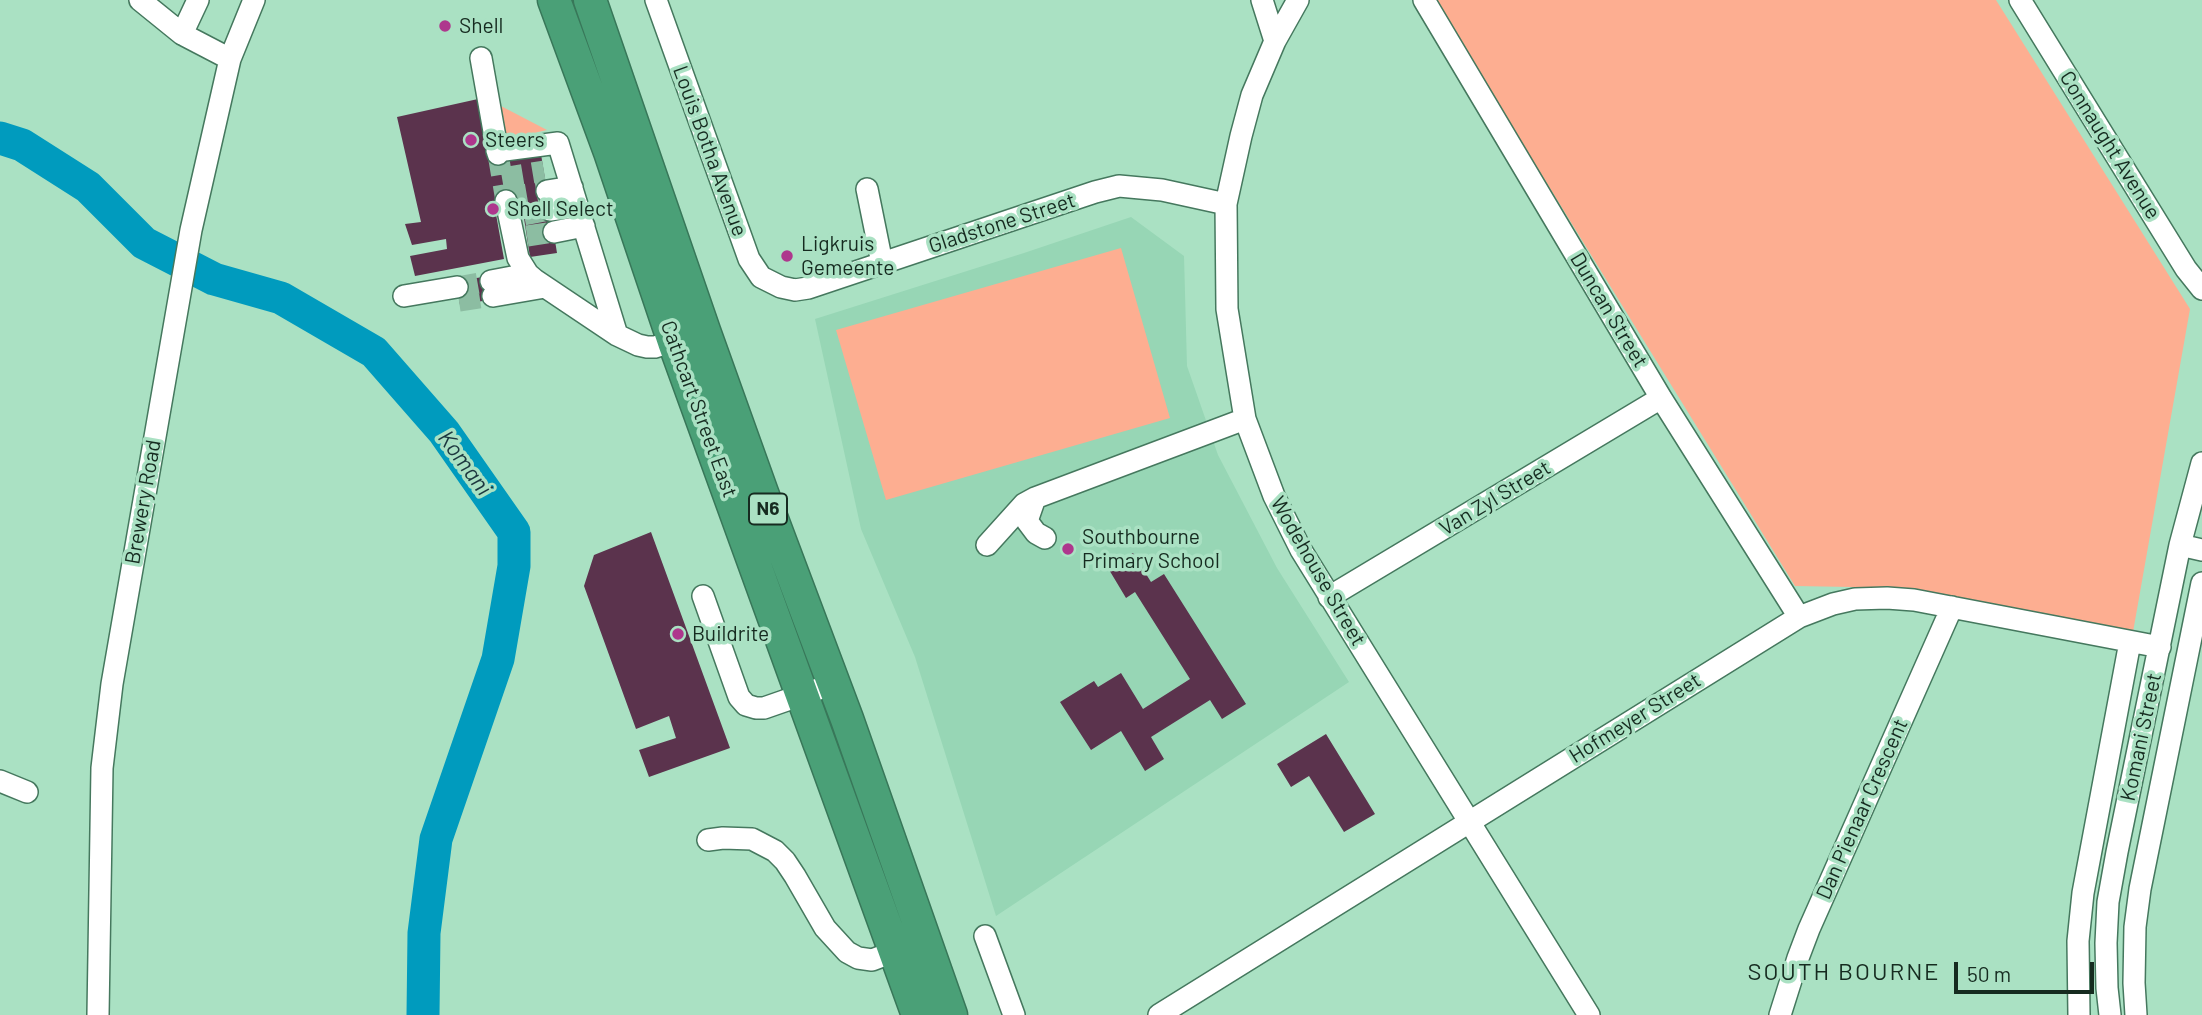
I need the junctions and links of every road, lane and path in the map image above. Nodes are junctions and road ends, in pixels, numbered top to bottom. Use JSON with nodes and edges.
{"nodes":[{"id":1,"x":140,"y":0,"type":"edge"},
{"id":2,"x":198,"y":0,"type":"edge"},
{"id":3,"x":254,"y":0,"type":"edge"},
{"id":4,"x":554,"y":0,"type":"edge"},
{"id":5,"x":590,"y":0,"type":"edge"},
{"id":6,"x":656,"y":0,"type":"edge"},
{"id":7,"x":1262,"y":0,"type":"edge"},
{"id":8,"x":1298,"y":0,"type":"edge"},
{"id":9,"x":1424,"y":0,"type":"edge"},
{"id":10,"x":2020,"y":0,"type":"edge"},
{"id":11,"x":182,"y":34,"type":"junction"},
{"id":12,"x":1275,"y":41,"type":"junction"},
{"id":13,"x":481,"y":58,"type":"dead end"},
{"id":14,"x":230,"y":60,"type":"junction"},
{"id":15,"x":867,"y":189,"type":"dead end"},
{"id":16,"x":574,"y":196,"type":"junction"},
{"id":17,"x":1226,"y":204,"type":"junction"},
{"id":18,"x":516,"y":222,"type":"tunnel mouth"},
{"id":19,"x":554,"y":232,"type":"dead end"},
{"id":20,"x":881,"y":263,"type":"junction"},
{"id":21,"x":536,"y":280,"type":"junction"},
{"id":22,"x":781,"y":287,"type":"joint"},
{"id":23,"x":492,"y":288,"type":"tunnel mouth"},
{"id":24,"x":2202,"y":289,"type":"edge"},
{"id":25,"x":458,"y":294,"type":"tunnel mouth"},
{"id":26,"x":410,"y":302,"type":"dead end"},
{"id":27,"x":704,"y":331,"type":"junction"},
{"id":28,"x":617,"y":335,"type":"junction"},
{"id":29,"x":674,"y":342,"type":"junction"},
{"id":30,"x":1661,"y":398,"type":"junction"},
{"id":31,"x":1245,"y":419,"type":"junction"},
{"id":32,"x":2202,"y":463,"type":"edge"},
{"id":33,"x":1035,"y":498,"type":"junction"},
{"id":34,"x":1045,"y":538,"type":"dead end"},
{"id":35,"x":987,"y":545,"type":"dead end"},
{"id":36,"x":2180,"y":545,"type":"junction"},
{"id":37,"x":2202,"y":550,"type":"edge"},
{"id":38,"x":2202,"y":583,"type":"edge"},
{"id":39,"x":703,"y":596,"type":"dead end"},
{"id":40,"x":1329,"y":597,"type":"junction"},
{"id":41,"x":1952,"y":607,"type":"junction"},
{"id":42,"x":1799,"y":617,"type":"junction"},
{"id":43,"x":2130,"y":642,"type":"junction"},
{"id":44,"x":2160,"y":647,"type":"junction"},
{"id":45,"x":833,"y":684,"type":"junction"},
{"id":46,"x":801,"y":695,"type":"junction"},
{"id":47,"x":0,"y":780,"type":"edge"},
{"id":48,"x":27,"y":792,"type":"dead end"},
{"id":49,"x":1470,"y":822,"type":"junction"},
{"id":50,"x":708,"y":840,"type":"dead end"},
{"id":51,"x":985,"y":936,"type":"dead end"},
{"id":52,"x":925,"y":941,"type":"junction"},
{"id":53,"x":895,"y":952,"type":"junction"},
{"id":54,"x":98,"y":1015,"type":"edge"},
{"id":55,"x":918,"y":1015,"type":"edge"},
{"id":56,"x":951,"y":1015,"type":"edge"},
{"id":57,"x":1013,"y":1015,"type":"edge"},
{"id":58,"x":1159,"y":1015,"type":"edge"},
{"id":59,"x":1589,"y":1015,"type":"edge"},
{"id":60,"x":1780,"y":1015,"type":"edge"},
{"id":61,"x":2079,"y":1015,"type":"edge"},
{"id":62,"x":2110,"y":1015,"type":"edge"},
{"id":63,"x":2136,"y":1015,"type":"edge"}],
"edges":[{"from":1,"to":11,"type":"street"},
{"from":2,"to":11,"type":"street"},
{"from":3,"to":14,"type":"street","name":"Brewery Road"},
{"from":4,"to":29,"type":"highway","name":"Cathcart Street East","number":"N6"},
{"from":5,"to":27,"type":"highway","name":"Cathcart Street East","number":"N6"},
{"from":6,"to":22,"type":"street","name":"Louis Botha Avenue"},
{"from":7,"to":12,"type":"street"},
{"from":8,"to":12,"type":"street","name":"Wodehouse Street"},
{"from":9,"to":30,"type":"street","name":"Duncan Street"},
{"from":10,"to":24,"type":"street","name":"Connaught Avenue"},
{"from":11,"to":14,"type":"street"},
{"from":12,"to":17,"type":"street","name":"Wodehouse Street"},
{"from":13,"to":16,"type":"street"},
{"from":14,"to":54,"type":"street","name":"Brewery Road"},
{"from":15,"to":20,"type":"street"},
{"from":16,"to":16,"type":"street"},
{"from":16,"to":19,"type":"street"},
{"from":16,"to":28,"type":"street"},
{"from":17,"to":20,"type":"street","name":"Gladstone Street"},
{"from":17,"to":31,"type":"street","name":"Wodehouse Street"},
{"from":18,"to":21,"type":"street"},
{"from":20,"to":22,"type":"street","name":"Gladstone Street"},
{"from":21,"to":23,"type":"street"},
{"from":21,"to":28,"type":"street"},
{"from":25,"to":26,"type":"street"},
{"from":27,"to":29,"type":"street"},
{"from":27,"to":45,"type":"highway","name":"Cathcart Street East","number":"N6"},
{"from":28,"to":29,"type":"street"},
{"from":29,"to":46,"type":"highway","name":"Cathcart Street East","number":"N6"},
{"from":30,"to":40,"type":"street","name":"Van Zyl Street"},
{"from":30,"to":42,"type":"street","name":"Duncan Street"},
{"from":31,"to":33,"type":"street"},
{"from":31,"to":40,"type":"street","name":"Wodehouse Street"},
{"from":32,"to":36,"type":"street","name":"Komani Street"},
{"from":33,"to":34,"type":"street"},
{"from":33,"to":35,"type":"street"},
{"from":36,"to":37,"type":"street"},
{"from":36,"to":44,"type":"street","name":"Komani Street"},
{"from":38,"to":63,"type":"street","name":"Komani Street"},
{"from":39,"to":46,"type":"street"},
{"from":40,"to":49,"type":"street","name":"Wodehouse Street"},
{"from":41,"to":42,"type":"street","name":"Hofmeyer Street"},
{"from":41,"to":43,"type":"street","name":"Hofmeyer Street"},
{"from":41,"to":60,"type":"street","name":"Dan Pienaar Crescent"},
{"from":42,"to":49,"type":"street","name":"Hofmeyer Street"},
{"from":43,"to":44,"type":"street","name":"Hofmeyer Street"},
{"from":43,"to":61,"type":"street","name":"Komani Street"},
{"from":44,"to":62,"type":"street","name":"Komani Street"},
{"from":45,"to":46,"type":"street"},
{"from":45,"to":52,"type":"highway","name":"Cathcart Street East","number":"N6"},
{"from":46,"to":53,"type":"highway","name":"Cathcart Street East","number":"N6"},
{"from":47,"to":48,"type":"street"},
{"from":49,"to":58,"type":"street","name":"Hofmeyer Street"},
{"from":49,"to":59,"type":"street","name":"Wodehouse Street"},
{"from":50,"to":53,"type":"street"},
{"from":51,"to":57,"type":"street"},
{"from":52,"to":53,"type":"street"},
{"from":52,"to":56,"type":"highway","name":"Cathcart Street East","number":"N6"},
{"from":53,"to":55,"type":"highway","name":"Cathcart Street East","number":"N6"}]}
